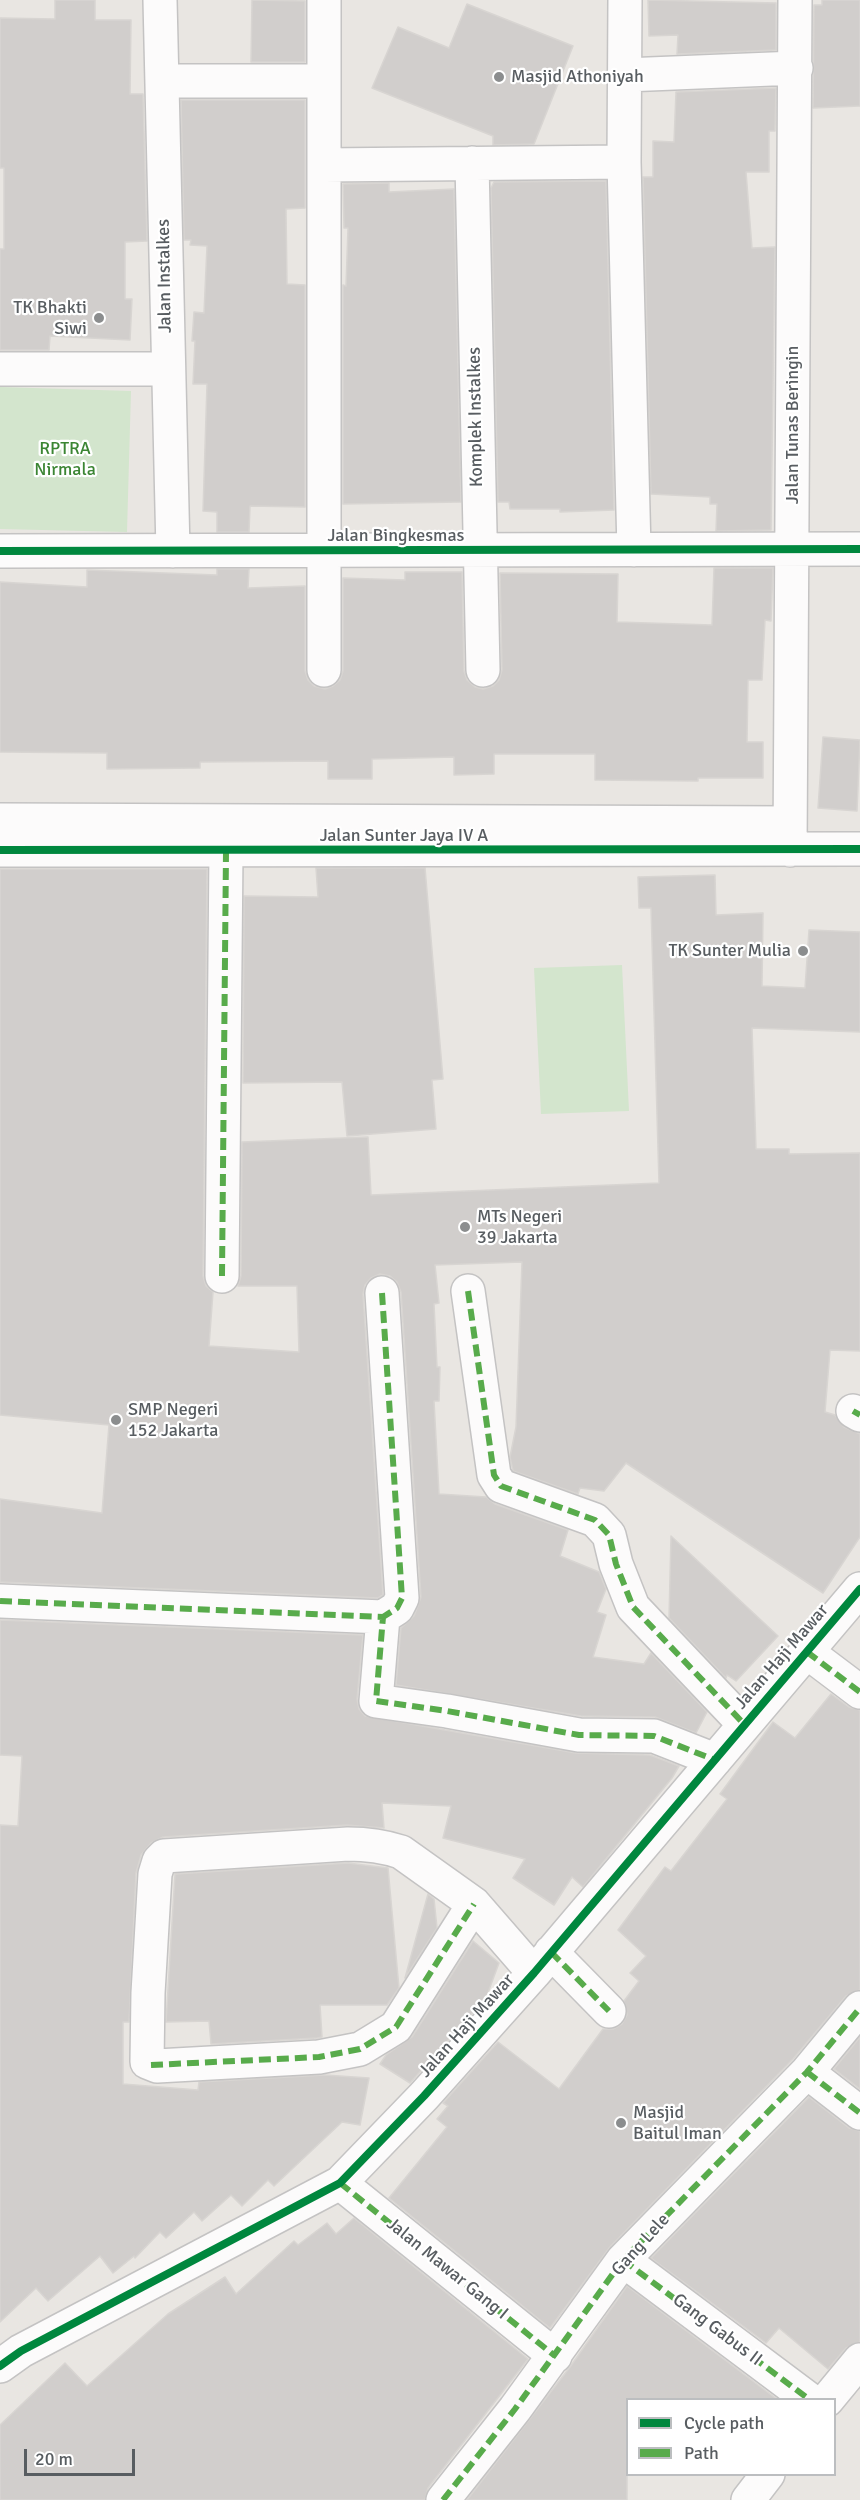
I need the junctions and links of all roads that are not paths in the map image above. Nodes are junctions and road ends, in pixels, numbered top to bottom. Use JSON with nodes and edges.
{"nodes":[{"id":1,"x":160,"y":0,"type":"edge"},
{"id":2,"x":324,"y":0,"type":"edge"},
{"id":3,"x":625,"y":0,"type":"edge"},
{"id":4,"x":795,"y":0,"type":"edge"},
{"id":5,"x":796,"y":68,"type":"junction"},
{"id":6,"x":625,"y":75,"type":"junction"},
{"id":7,"x":162,"y":81,"type":"junction"},
{"id":8,"x":324,"y":81,"type":"junction"},
{"id":9,"x":624,"y":162,"type":"junction"},
{"id":10,"x":472,"y":163,"type":"junction"},
{"id":11,"x":324,"y":165,"type":"junction"},
{"id":12,"x":0,"y":369,"type":"edge"},
{"id":13,"x":167,"y":369,"type":"junction"},
{"id":14,"x":860,"y":549,"type":"edge"},
{"id":15,"x":479,"y":550,"type":"junction"},
{"id":16,"x":634,"y":550,"type":"junction"},
{"id":17,"x":792,"y":550,"type":"junction"},
{"id":18,"x":0,"y":551,"type":"edge"},
{"id":19,"x":173,"y":551,"type":"junction"},
{"id":20,"x":326,"y":551,"type":"junction"},
{"id":21,"x":324,"y":670,"type":"dead end"},
{"id":22,"x":483,"y":670,"type":"dead end"},
{"id":23,"x":0,"y":820,"type":"edge"},
{"id":24,"x":796,"y":841,"type":"junction"},
{"id":25,"x":860,"y":849,"type":"edge"},
{"id":26,"x":0,"y":850,"type":"edge"},
{"id":27,"x":226,"y":852,"type":"junction"},
{"id":28,"x":222,"y":1276,"type":"dead end"},
{"id":29,"x":468,"y":1291,"type":"dead end"},
{"id":30,"x":382,"y":1293,"type":"dead end"},
{"id":31,"x":860,"y":1589,"type":"edge"},
{"id":32,"x":0,"y":1601,"type":"edge"},
{"id":33,"x":383,"y":1617,"type":"junction"},
{"id":34,"x":807,"y":1652,"type":"junction"},
{"id":35,"x":860,"y":1692,"type":"edge"},
{"id":36,"x":744,"y":1724,"type":"junction"},
{"id":37,"x":715,"y":1760,"type":"junction"},
{"id":38,"x":474,"y":1904,"type":"junction"},
{"id":39,"x":543,"y":1963,"type":"junction"},
{"id":40,"x":860,"y":2008,"type":"edge"},
{"id":41,"x":609,"y":2011,"type":"dead end"},
{"id":42,"x":807,"y":2072,"type":"junction"},
{"id":43,"x":860,"y":2113,"type":"edge"},
{"id":44,"x":340,"y":2182,"type":"junction"},
{"id":45,"x":623,"y":2260,"type":"junction"},
{"id":46,"x":555,"y":2356,"type":"junction"},
{"id":47,"x":860,"y":2360,"type":"edge"},
{"id":48,"x":0,"y":2366,"type":"edge"},
{"id":49,"x":807,"y":2398,"type":"edge"},
{"id":50,"x":828,"y":2398,"type":"edge"},
{"id":51,"x":767,"y":2476,"type":"edge"},
{"id":52,"x":442,"y":2500,"type":"edge"},
{"id":53,"x":748,"y":2500,"type":"edge"}],
"edges":[{"from":1,"to":7,"type":"street","name":"Jalan Instalkes"},
{"from":2,"to":8,"type":"street"},
{"from":3,"to":6,"type":"street"},
{"from":4,"to":5,"type":"street","name":"Jalan Tunas Beringin"},
{"from":5,"to":6,"type":"street"},
{"from":5,"to":17,"type":"street","name":"Jalan Tunas Beringin"},
{"from":6,"to":9,"type":"street"},
{"from":7,"to":8,"type":"street"},
{"from":7,"to":13,"type":"street","name":"Jalan Instalkes"},
{"from":8,"to":11,"type":"street"},
{"from":9,"to":10,"type":"street"},
{"from":9,"to":16,"type":"street"},
{"from":10,"to":11,"type":"street"},
{"from":10,"to":15,"type":"street","name":"Komplek Instalkes"},
{"from":11,"to":20,"type":"street"},
{"from":12,"to":13,"type":"street"},
{"from":13,"to":19,"type":"street","name":"Jalan Instalkes"},
{"from":14,"to":17,"type":"street","name":"Jalan Bingkesmas"},
{"from":15,"to":16,"type":"street","name":"Jalan Bingkesmas"},
{"from":15,"to":20,"type":"street","name":"Jalan Bingkesmas"},
{"from":15,"to":22,"type":"street","name":"Komplek Instalkes"},
{"from":16,"to":17,"type":"street","name":"Jalan Bingkesmas"},
{"from":17,"to":24,"type":"street","name":"Jalan Tunas Beringin"},
{"from":18,"to":19,"type":"street","name":"Jalan Bingkesmas"},
{"from":19,"to":20,"type":"street","name":"Jalan Bingkesmas"},
{"from":20,"to":21,"type":"street"},
{"from":23,"to":24,"type":"street","name":"Jalan Sunter Jaya IV A"},
{"from":24,"to":25,"type":"street"},
{"from":24,"to":27,"type":"street","name":"Jalan Sunter Jaya IV A"},
{"from":26,"to":27,"type":"street","name":"Jalan Sunter Jaya IV A"},
{"from":27,"to":28,"type":"street"},
{"from":29,"to":36,"type":"street"},
{"from":30,"to":33,"type":"street"},
{"from":31,"to":34,"type":"street","name":"Jalan Haji Mawar"},
{"from":32,"to":33,"type":"street"},
{"from":33,"to":37,"type":"street"},
{"from":34,"to":35,"type":"street"},
{"from":34,"to":36,"type":"street","name":"Jalan Haji Mawar"},
{"from":36,"to":37,"type":"street","name":"Jalan Haji Mawar"},
{"from":37,"to":39,"type":"street","name":"Jalan Haji Mawar"},
{"from":38,"to":38,"type":"street"},
{"from":38,"to":39,"type":"street"},
{"from":39,"to":41,"type":"street"},
{"from":39,"to":44,"type":"street","name":"Jalan Haji Mawar"},
{"from":40,"to":42,"type":"street","name":"Gang Lele"},
{"from":42,"to":43,"type":"street"},
{"from":42,"to":45,"type":"street","name":"Gang Lele"},
{"from":44,"to":46,"type":"street","name":"Jalan Mawar Gang I"},
{"from":44,"to":48,"type":"street","name":"Jalan Haji Mawar"},
{"from":45,"to":46,"type":"street","name":"Gang Lele"},
{"from":45,"to":49,"type":"street","name":"Gang Gabus II"},
{"from":46,"to":52,"type":"street","name":"Gang Lele"},
{"from":47,"to":50,"type":"street"},
{"from":51,"to":53,"type":"street"}]}
